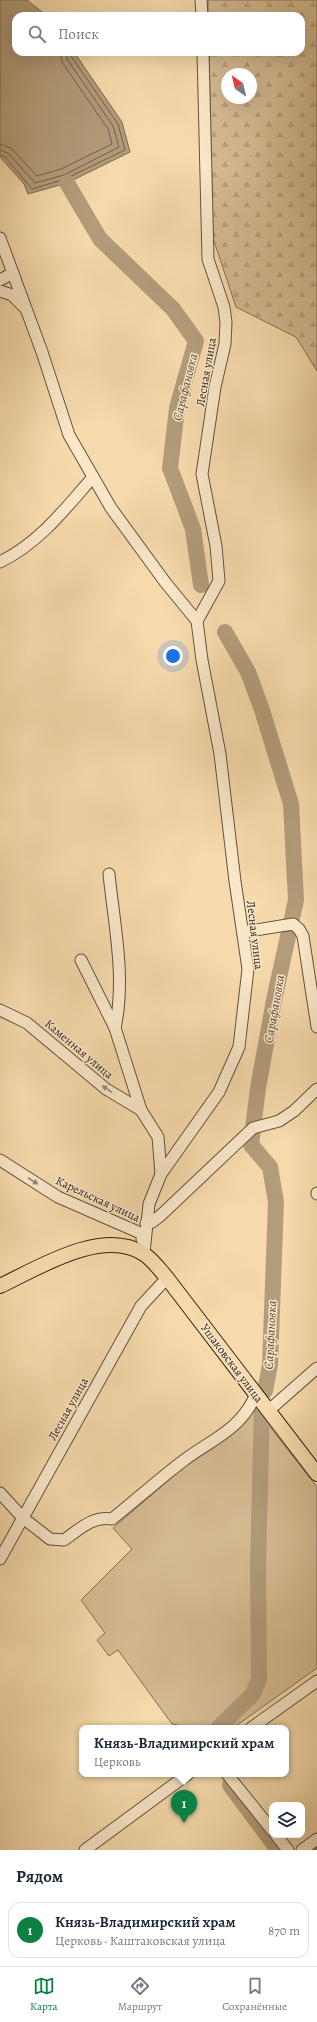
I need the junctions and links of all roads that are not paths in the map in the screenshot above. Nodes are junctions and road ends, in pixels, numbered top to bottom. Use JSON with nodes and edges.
{"nodes":[{"id":1,"x":202,"y":0,"type":"edge"},
{"id":2,"x":202,"y":12,"type":"edge"},
{"id":3,"x":203,"y":56,"type":"edge"},
{"id":4,"x":0,"y":238,"type":"edge"},
{"id":5,"x":13,"y":273,"type":"junction"},
{"id":6,"x":0,"y":280,"type":"edge"},
{"id":7,"x":0,"y":291,"type":"edge"},
{"id":8,"x":25,"y":307,"type":"junction"},
{"id":9,"x":93,"y":477,"type":"junction"},
{"id":10,"x":0,"y":562,"type":"edge"},
{"id":11,"x":198,"y":621,"type":"junction"},
{"id":12,"x":109,"y":874,"type":"dead end"},
{"id":13,"x":243,"y":932,"type":"junction"},
{"id":14,"x":81,"y":960,"type":"dead end"},
{"id":15,"x":0,"y":1010,"type":"edge"},
{"id":16,"x":317,"y":1027,"type":"edge"},
{"id":17,"x":115,"y":1028,"type":"junction"},
{"id":18,"x":317,"y":1089,"type":"edge"},
{"id":19,"x":141,"y":1110,"type":"junction"},
{"id":20,"x":0,"y":1160,"type":"edge"},
{"id":21,"x":161,"y":1174,"type":"junction"},
{"id":22,"x":146,"y":1223,"type":"junction"},
{"id":23,"x":145,"y":1235,"type":"junction"},
{"id":24,"x":123,"y":1246,"type":"junction"},
{"id":25,"x":144,"y":1253,"type":"junction"},
{"id":26,"x":167,"y":1278,"type":"junction"},
{"id":27,"x":0,"y":1286,"type":"edge"},
{"id":28,"x":317,"y":1368,"type":"edge"},
{"id":29,"x":256,"y":1394,"type":"junction"},
{"id":30,"x":268,"y":1411,"type":"junction"},
{"id":31,"x":317,"y":1474,"type":"edge"},
{"id":32,"x":0,"y":1493,"type":"edge"},
{"id":33,"x":23,"y":1518,"type":"junction"},
{"id":34,"x":0,"y":1559,"type":"edge"},
{"id":35,"x":317,"y":1681,"type":"edge"},
{"id":36,"x":255,"y":1725,"type":"edge"},
{"id":37,"x":184,"y":1777,"type":"edge"},
{"id":38,"x":229,"y":1777,"type":"edge"},
{"id":39,"x":269,"y":1826,"type":"edge"},
{"id":40,"x":278,"y":1838,"type":"edge"},
{"id":41,"x":317,"y":1839,"type":"edge"},
{"id":42,"x":86,"y":1850,"type":"edge"},
{"id":43,"x":288,"y":1850,"type":"edge"},
{"id":44,"x":302,"y":1850,"type":"edge"}],
"edges":[{"from":1,"to":2,"type":"street"},
{"from":3,"to":11,"type":"street","name":"Лесная улица"},
{"from":4,"to":5,"type":"street"},
{"from":5,"to":6,"type":"street"},
{"from":5,"to":8,"type":"street"},
{"from":7,"to":8,"type":"street"},
{"from":8,"to":9,"type":"street"},
{"from":9,"to":10,"type":"street"},
{"from":9,"to":11,"type":"street"},
{"from":11,"to":13,"type":"street","name":"Лесная улица"},
{"from":12,"to":17,"type":"street"},
{"from":13,"to":16,"type":"street"},
{"from":13,"to":21,"type":"street","name":"Лесная улица"},
{"from":14,"to":17,"type":"street"},
{"from":19,"to":15,"type":"street","name":"Каменная улица","one_way":true},
{"from":17,"to":19,"type":"street"},
{"from":18,"to":22,"type":"street"},
{"from":19,"to":21,"type":"street"},
{"from":20,"to":23,"type":"street","name":"Карельская улица","one_way":true},
{"from":21,"to":22,"type":"street","name":"Лесная улица"},
{"from":22,"to":23,"type":"street","name":"Лесная улица"},
{"from":23,"to":24,"type":"street"},
{"from":23,"to":25,"type":"street","name":"Лесная улица"},
{"from":24,"to":25,"type":"main road"},
{"from":24,"to":27,"type":"main road"},
{"from":25,"to":26,"type":"main road","name":"Ушаковская улица"},
{"from":26,"to":29,"type":"main road","name":"Ушаковская улица"},
{"from":26,"to":33,"type":"street","name":"Лесная улица"},
{"from":28,"to":30,"type":"street"},
{"from":29,"to":30,"type":"main road","name":"Ушаковская улица"},
{"from":29,"to":33,"type":"street"},
{"from":30,"to":31,"type":"main road","name":"Ушаковская улица"},
{"from":32,"to":33,"type":"street"},
{"from":33,"to":34,"type":"street","name":"Лесная улица"},
{"from":35,"to":36,"type":"street"},
{"from":37,"to":42,"type":"street"},
{"from":38,"to":39,"type":"street"},
{"from":40,"to":43,"type":"street"},
{"from":41,"to":44,"type":"street"}]}
